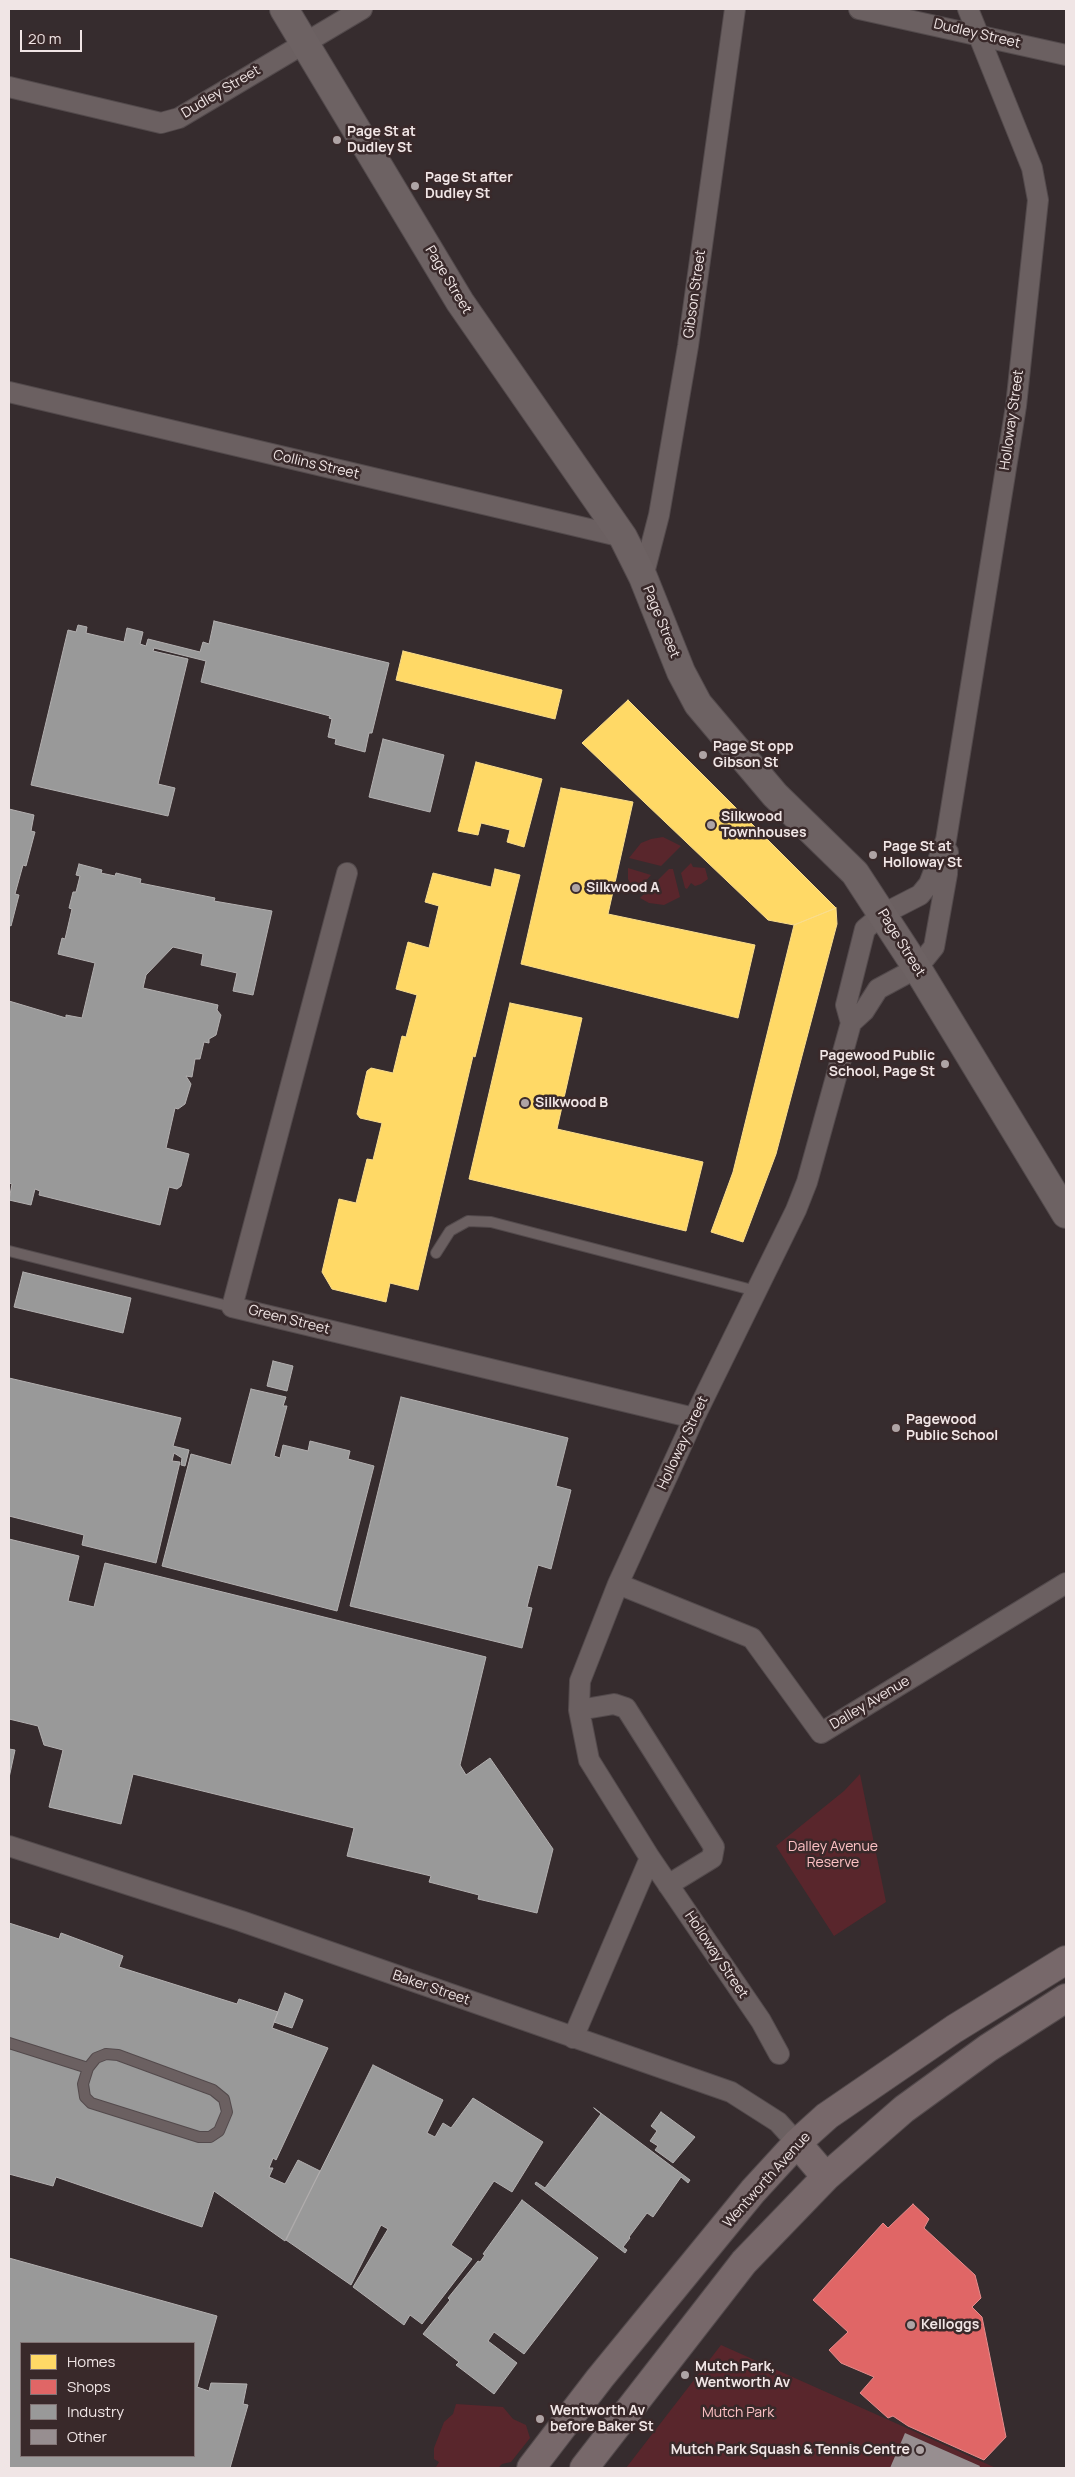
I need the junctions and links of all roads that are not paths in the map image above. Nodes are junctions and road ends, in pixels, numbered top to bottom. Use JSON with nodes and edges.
{"nodes":[{"id":1,"x":284,"y":9,"type":"edge"},
{"id":2,"x":362,"y":9,"type":"edge"},
{"id":3,"x":735,"y":9,"type":"edge"},
{"id":4,"x":859,"y":9,"type":"edge"},
{"id":5,"x":968,"y":9,"type":"edge"},
{"id":6,"x":980,"y":34,"type":"junction"},
{"id":7,"x":304,"y":42,"type":"junction"},
{"id":8,"x":1066,"y":55,"type":"edge"},
{"id":9,"x":9,"y":87,"type":"edge"},
{"id":10,"x":9,"y":392,"type":"edge"},
{"id":11,"x":623,"y":537,"type":"junction"},
{"id":12,"x":643,"y":577,"type":"junction"},
{"id":13,"x":946,"y":840,"type":"junction"},
{"id":14,"x":347,"y":873,"type":"dead end"},
{"id":15,"x":883,"y":914,"type":"junction"},
{"id":16,"x":917,"y":968,"type":"junction"},
{"id":17,"x":851,"y":1023,"type":"junction"},
{"id":18,"x":1066,"y":1214,"type":"edge"},
{"id":19,"x":9,"y":1251,"type":"edge"},
{"id":20,"x":436,"y":1253,"type":"dead end"},
{"id":21,"x":756,"y":1291,"type":"junction"},
{"id":22,"x":232,"y":1307,"type":"junction"},
{"id":23,"x":694,"y":1418,"type":"junction"},
{"id":24,"x":1066,"y":1583,"type":"edge"},
{"id":25,"x":618,"y":1584,"type":"junction"},
{"id":26,"x":579,"y":1710,"type":"junction"},
{"id":27,"x":9,"y":1846,"type":"edge"},
{"id":28,"x":650,"y":1858,"type":"junction"},
{"id":29,"x":668,"y":1884,"type":"junction"},
{"id":30,"x":1066,"y":1960,"type":"edge"},
{"id":31,"x":1066,"y":1998,"type":"edge"},
{"id":32,"x":573,"y":2038,"type":"junction"},
{"id":33,"x":9,"y":2043,"type":"edge"},
{"id":34,"x":779,"y":2054,"type":"dead end"},
{"id":35,"x":88,"y":2068,"type":"junction"},
{"id":36,"x":797,"y":2143,"type":"junction"},
{"id":37,"x":826,"y":2177,"type":"junction"},
{"id":38,"x":531,"y":2468,"type":"edge"},
{"id":39,"x":584,"y":2468,"type":"edge"}],
"edges":[{"from":1,"to":7,"type":"main road","name":"Page Street"},
{"from":2,"to":7,"type":"street","name":"Dudley Street"},
{"from":3,"to":12,"type":"street","name":"Gibson Street"},
{"from":4,"to":6,"type":"street","name":"Dudley Street"},
{"from":5,"to":6,"type":"street","name":"Holloway Street"},
{"from":6,"to":8,"type":"street","name":"Dudley Street"},
{"from":6,"to":13,"type":"street","name":"Holloway Street"},
{"from":7,"to":9,"type":"street","name":"Dudley Street"},
{"from":7,"to":11,"type":"main road","name":"Page Street"},
{"from":10,"to":11,"type":"street","name":"Collins Street"},
{"from":11,"to":12,"type":"main road","name":"Page Street"},
{"from":12,"to":15,"type":"main road","name":"Page Street"},
{"from":13,"to":15,"type":"street","name":"Holloway Street"},
{"from":13,"to":16,"type":"street","name":"Holloway Street"},
{"from":14,"to":22,"type":"street","name":"Green Street"},
{"from":15,"to":16,"type":"main road","name":"Page Street"},
{"from":15,"to":17,"type":"street","name":"Holloway Street"},
{"from":16,"to":17,"type":"street","name":"Holloway Street"},
{"from":16,"to":18,"type":"main road","name":"Page Street"},
{"from":17,"to":21,"type":"street","name":"Holloway Street"},
{"from":19,"to":22,"type":"lane"},
{"from":20,"to":21,"type":"lane"},
{"from":21,"to":23,"type":"street","name":"Holloway Street"},
{"from":22,"to":23,"type":"street","name":"Green Street"},
{"from":23,"to":25,"type":"street","name":"Holloway Street"},
{"from":24,"to":25,"type":"street","name":"Dalley Avenue"},
{"from":25,"to":26,"type":"street","name":"Holloway Street"},
{"from":26,"to":28,"type":"street","name":"Holloway Street"},
{"from":26,"to":29,"type":"street"},
{"from":27,"to":32,"type":"street","name":"Baker Street"},
{"from":28,"to":29,"type":"street","name":"Holloway Street"},
{"from":28,"to":32,"type":"street"},
{"from":29,"to":34,"type":"street","name":"Holloway Street"},
{"from":30,"to":36,"type":"main road","name":"Wentworth Avenue"},
{"from":31,"to":37,"type":"main road"},
{"from":32,"to":36,"type":"street","name":"Baker Street"},
{"from":33,"to":35,"type":"lane"},
{"from":35,"to":35,"type":"lane"},
{"from":36,"to":37,"type":"main road","name":"Baker Street"},
{"from":36,"to":38,"type":"main road","name":"Wentworth Avenue"},
{"from":37,"to":39,"type":"main road"}]}
